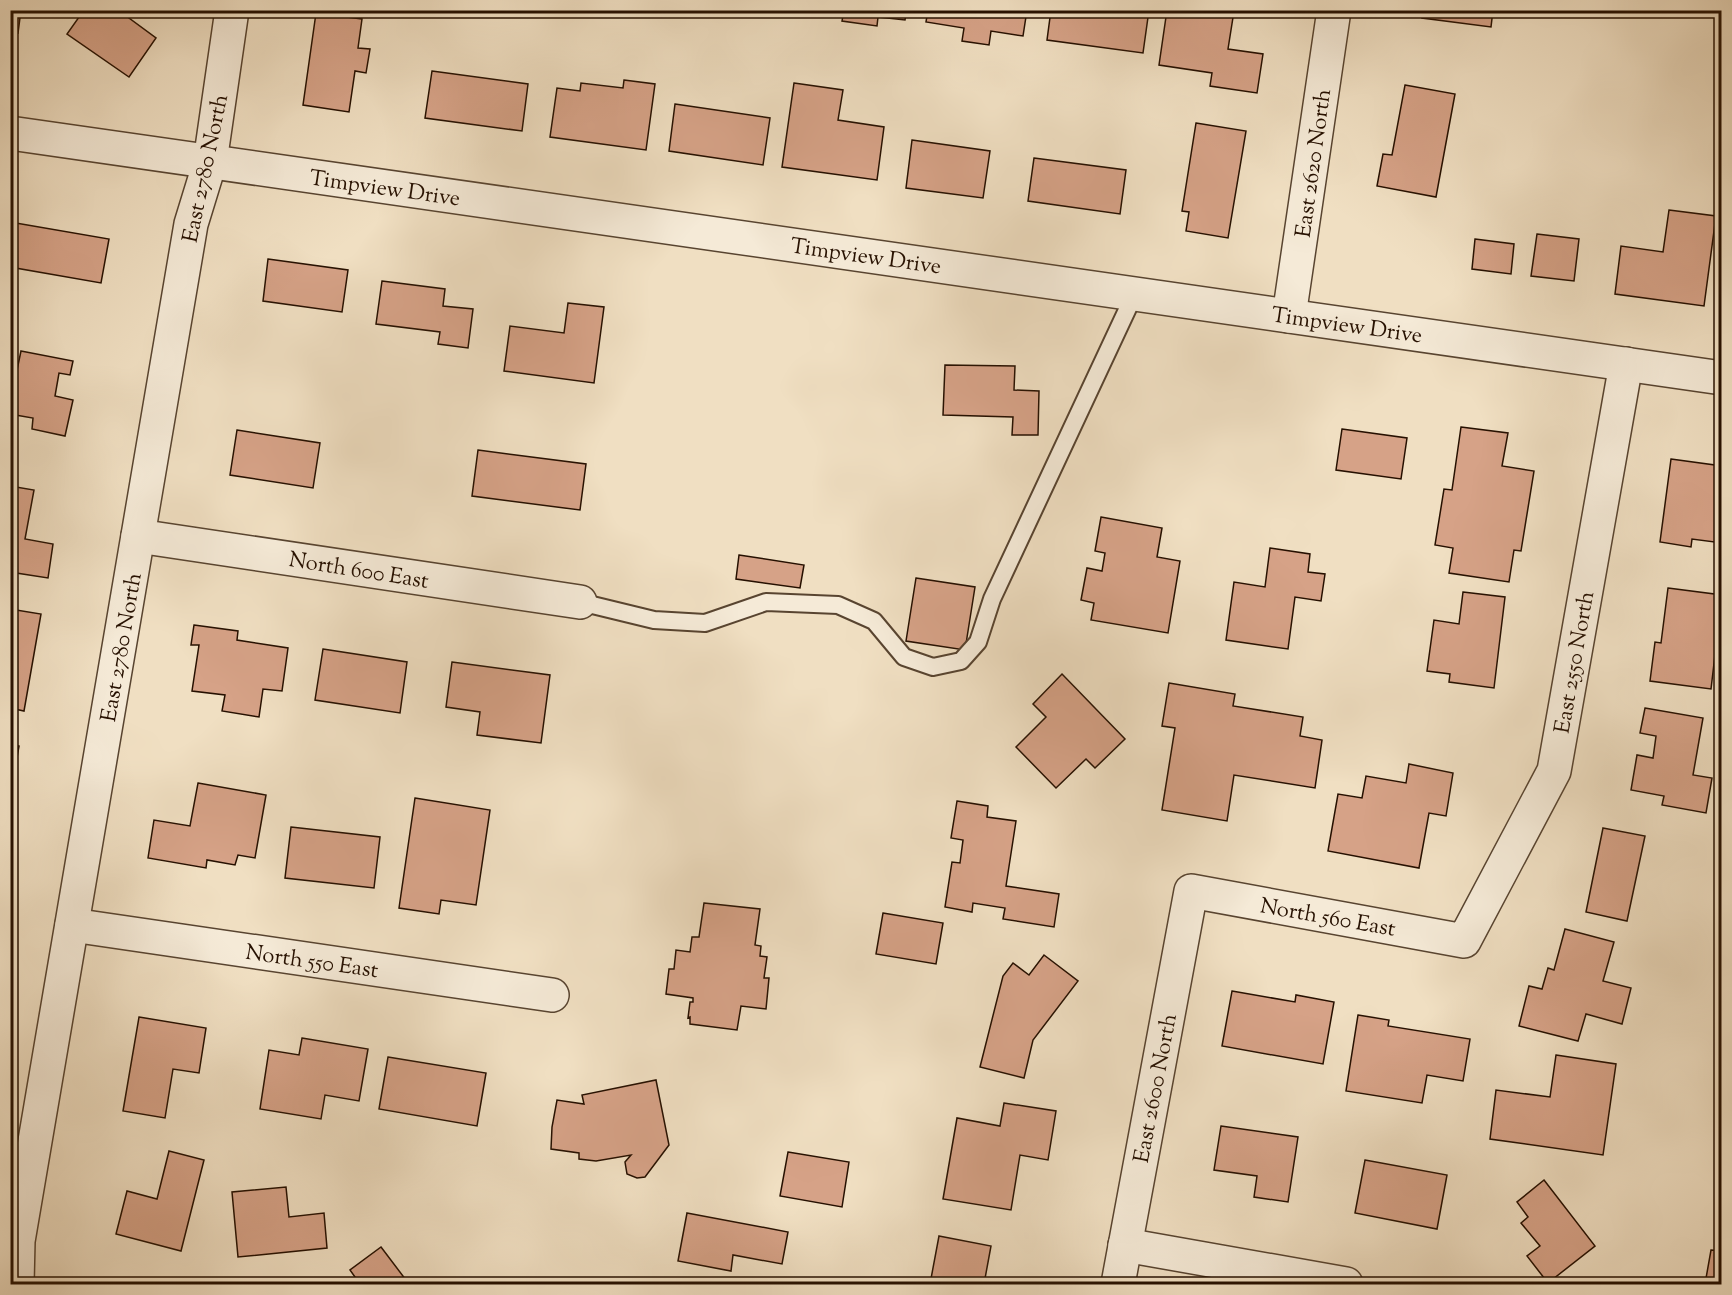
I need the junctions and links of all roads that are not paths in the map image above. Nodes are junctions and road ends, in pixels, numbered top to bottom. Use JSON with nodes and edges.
{"nodes":[{"id":1,"x":232,"y":10,"type":"edge"},
{"id":2,"x":1334,"y":10,"type":"edge"},
{"id":3,"x":10,"y":133,"type":"edge"},
{"id":4,"x":210,"y":162,"type":"junction"},
{"id":5,"x":1135,"y":293,"type":"junction"},
{"id":6,"x":1289,"y":316,"type":"junction"},
{"id":7,"x":1626,"y":364,"type":"junction"},
{"id":8,"x":1722,"y":378,"type":"edge"},
{"id":9,"x":138,"y":536,"type":"junction"},
{"id":10,"x":580,"y":602,"type":"joint"},
{"id":11,"x":1191,"y":891,"type":"joint"},
{"id":12,"x":72,"y":925,"type":"junction"},
{"id":13,"x":1464,"y":941,"type":"joint"},
{"id":14,"x":552,"y":995,"type":"dead end"},
{"id":15,"x":1125,"y":1245,"type":"junction"},
{"id":16,"x":17,"y":1284,"type":"edge"},
{"id":17,"x":1118,"y":1284,"type":"edge"},
{"id":18,"x":1346,"y":1284,"type":"edge"}],
"edges":[{"from":1,"to":4,"type":"street","name":"East 2780 North"},
{"from":2,"to":6,"type":"street","name":"East 2620 North"},
{"from":3,"to":4,"type":"street","name":"Timpview Drive"},
{"from":4,"to":5,"type":"street","name":"Timpview Drive"},
{"from":4,"to":9,"type":"street","name":"East 2780 North"},
{"from":5,"to":6,"type":"street","name":"Timpview Drive"},
{"from":5,"to":10,"type":"lane"},
{"from":6,"to":7,"type":"street","name":"Timpview Drive"},
{"from":7,"to":8,"type":"street","name":"Timpview Drive"},
{"from":7,"to":13,"type":"street","name":"East 2550 North"},
{"from":9,"to":10,"type":"street","name":"North 600 East"},
{"from":9,"to":12,"type":"street","name":"East 2780 North"},
{"from":11,"to":13,"type":"street","name":"North 560 East"},
{"from":11,"to":15,"type":"street","name":"East 2600 North"},
{"from":12,"to":14,"type":"street","name":"North 550 East"},
{"from":12,"to":16,"type":"street","name":"East 2780 North"},
{"from":15,"to":17,"type":"street","name":"East 2600 North"},
{"from":15,"to":18,"type":"street"}]}
